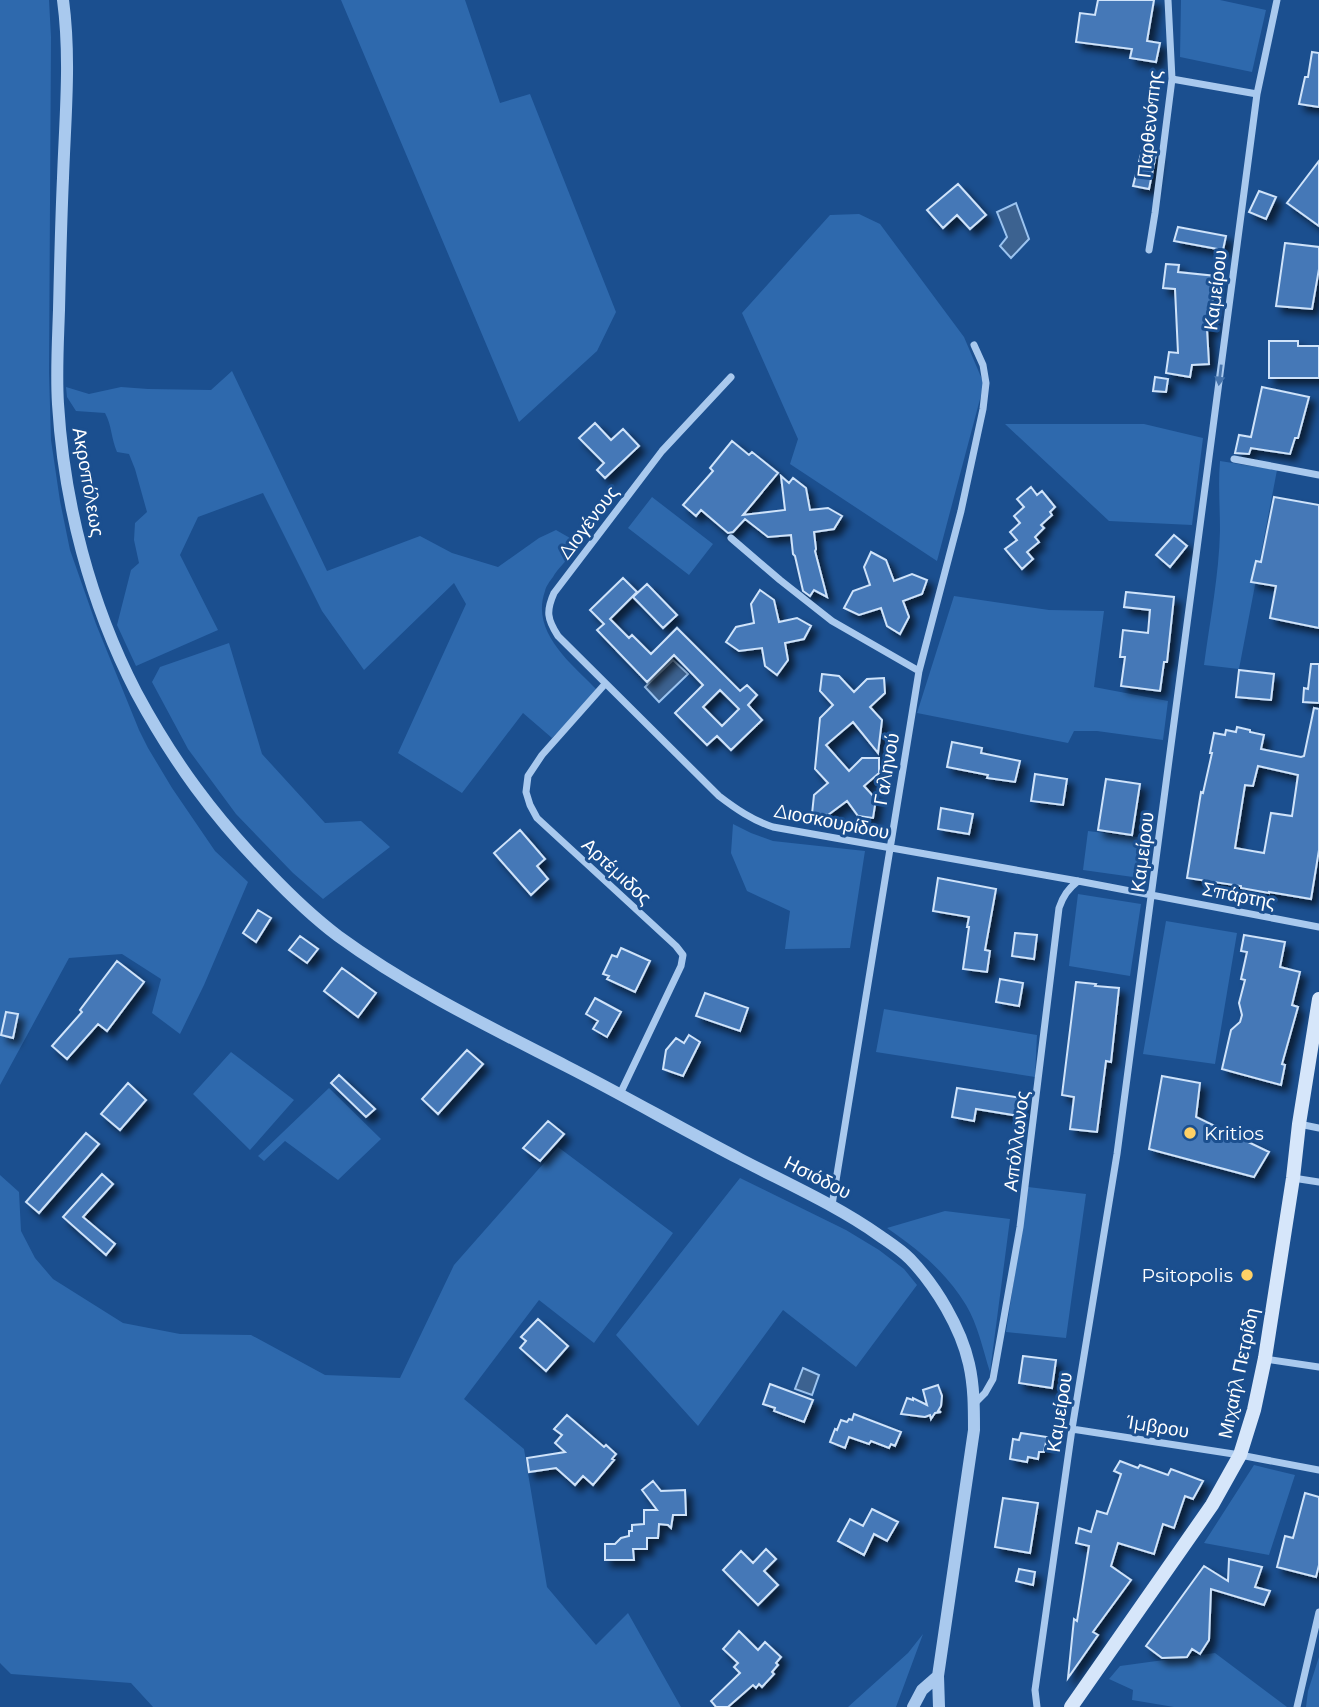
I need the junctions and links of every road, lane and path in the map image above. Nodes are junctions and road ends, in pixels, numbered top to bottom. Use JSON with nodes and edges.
{"nodes":[{"id":1,"x":63,"y":0,"type":"edge"},
{"id":2,"x":1168,"y":0,"type":"edge"},
{"id":3,"x":1277,"y":0,"type":"edge"},
{"id":4,"x":1171,"y":79,"type":"junction"},
{"id":5,"x":1257,"y":94,"type":"junction"},
{"id":6,"x":1149,"y":250,"type":"dead end"},
{"id":7,"x":974,"y":345,"type":"dead end"},
{"id":8,"x":731,"y":377,"type":"dead end"},
{"id":9,"x":1234,"y":460,"type":"dead end"},
{"id":10,"x":1319,"y":475,"type":"edge"},
{"id":11,"x":731,"y":538,"type":"dead end"},
{"id":12,"x":548,"y":615,"type":"joint"},
{"id":13,"x":919,"y":671,"type":"junction"},
{"id":14,"x":605,"y":684,"type":"junction"},
{"id":15,"x":889,"y":848,"type":"junction"},
{"id":16,"x":1077,"y":881,"type":"junction"},
{"id":17,"x":1152,"y":894,"type":"junction"},
{"id":18,"x":299,"y":904,"type":"joint"},
{"id":19,"x":1319,"y":927,"type":"edge"},
{"id":20,"x":1319,"y":999,"type":"edge"},
{"id":21,"x":619,"y":1095,"type":"junction"},
{"id":22,"x":1299,"y":1124,"type":"junction"},
{"id":23,"x":1319,"y":1128,"type":"edge"},
{"id":24,"x":1293,"y":1178,"type":"junction"},
{"id":25,"x":1319,"y":1182,"type":"edge"},
{"id":26,"x":832,"y":1205,"type":"junction"},
{"id":27,"x":1265,"y":1359,"type":"junction"},
{"id":28,"x":1319,"y":1367,"type":"edge"},
{"id":29,"x":974,"y":1404,"type":"junction"},
{"id":30,"x":1072,"y":1429,"type":"junction"},
{"id":31,"x":1240,"y":1455,"type":"junction"},
{"id":32,"x":1319,"y":1470,"type":"edge"},
{"id":33,"x":1319,"y":1612,"type":"edge"},
{"id":34,"x":938,"y":1676,"type":"junction"},
{"id":35,"x":939,"y":1704,"type":"edge"},
{"id":36,"x":914,"y":1707,"type":"edge"},
{"id":37,"x":1037,"y":1707,"type":"edge"},
{"id":38,"x":1072,"y":1707,"type":"edge"},
{"id":39,"x":1297,"y":1707,"type":"edge"}],
"edges":[{"from":1,"to":18,"type":"street","name":"Ακροπόλεως"},
{"from":2,"to":4,"type":"street","name":"Παρθενόπης"},
{"from":3,"to":5,"type":"street","name":"Καμείρου"},
{"from":4,"to":5,"type":"street"},
{"from":4,"to":6,"type":"street","name":"Παρθενόπης"},
{"from":5,"to":17,"type":"street","name":"Καμείρου","one_way":true},
{"from":7,"to":13,"type":"street","name":"Γαληνού"},
{"from":8,"to":12,"type":"street","name":"Διογένους"},
{"from":9,"to":10,"type":"street"},
{"from":11,"to":13,"type":"street"},
{"from":12,"to":14,"type":"street","name":"Διοσκουρίδου"},
{"from":13,"to":15,"type":"street","name":"Γαληνού"},
{"from":14,"to":15,"type":"street","name":"Διοσκουρίδου"},
{"from":14,"to":21,"type":"street","name":"Αρτέμιδος"},
{"from":15,"to":16,"type":"street","name":"Διοσκουρίδου"},
{"from":15,"to":26,"type":"street","name":"Γαληνού"},
{"from":16,"to":17,"type":"street","name":"Διοσκουρίδου"},
{"from":16,"to":29,"type":"street","name":"Απόλλωνος"},
{"from":17,"to":19,"type":"street","name":"Σπάρτης"},
{"from":17,"to":30,"type":"street","name":"Καμείρου"},
{"from":18,"to":21,"type":"street","name":"Ησιόδου"},
{"from":20,"to":22,"type":"main road","name":"Μιχαήλ Πετρίδη"},
{"from":21,"to":26,"type":"street","name":"Ησιόδου"},
{"from":22,"to":23,"type":"street"},
{"from":22,"to":24,"type":"main road","name":"Μιχαήλ Πετρίδη"},
{"from":24,"to":25,"type":"street"},
{"from":24,"to":27,"type":"main road","name":"Μιχαήλ Πετρίδη"},
{"from":26,"to":29,"type":"street","name":"Ησιόδου"},
{"from":27,"to":28,"type":"street"},
{"from":27,"to":31,"type":"main road","name":"Μιχαήλ Πετρίδη"},
{"from":29,"to":34,"type":"street","name":"Ησιόδου"},
{"from":30,"to":31,"type":"street","name":"Ίμβρου"},
{"from":30,"to":37,"type":"street","name":"Καμείρου"},
{"from":31,"to":32,"type":"street","name":"Ίμβρου"},
{"from":31,"to":38,"type":"main road","name":"Μιχαήλ Πετρίδη"},
{"from":33,"to":39,"type":"street"},
{"from":34,"to":35,"type":"street","name":"Ησιόδου"},
{"from":34,"to":36,"type":"street"},
{"from":35,"to":36,"type":"street"}]}
